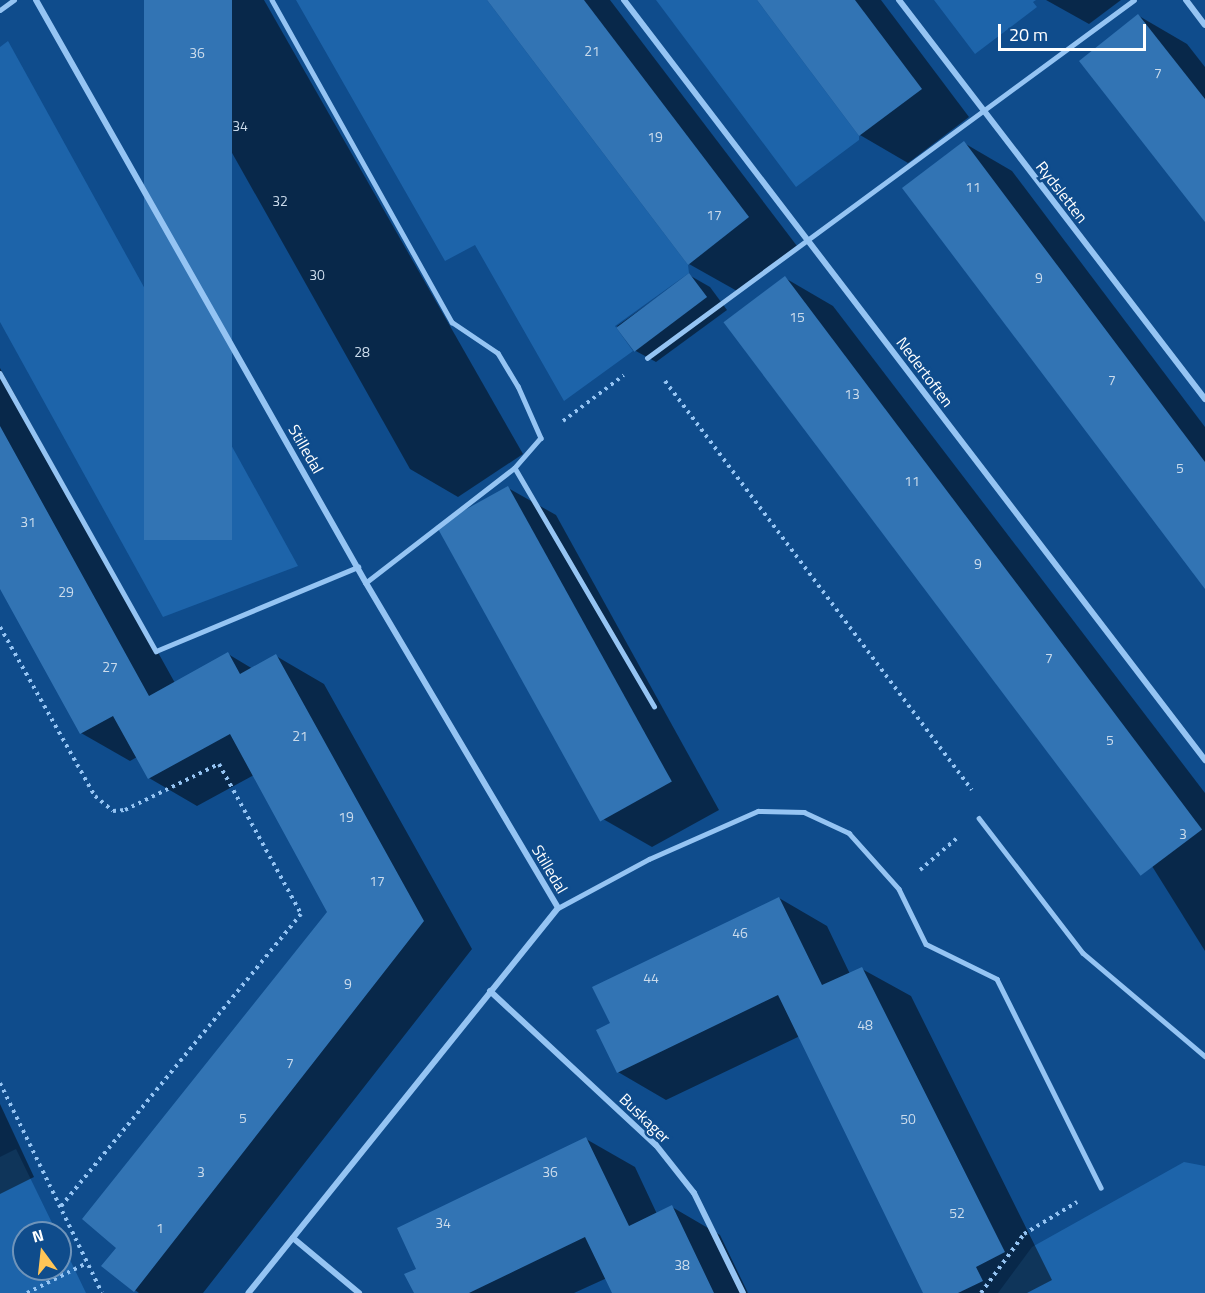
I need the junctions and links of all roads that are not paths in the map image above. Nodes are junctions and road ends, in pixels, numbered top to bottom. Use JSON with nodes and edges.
{"nodes":[{"id":1,"x":14,"y":0,"type":"edge"},
{"id":2,"x":36,"y":0,"type":"edge"},
{"id":3,"x":272,"y":0,"type":"edge"},
{"id":4,"x":624,"y":0,"type":"edge"},
{"id":5,"x":899,"y":0,"type":"edge"},
{"id":6,"x":1134,"y":0,"type":"edge"},
{"id":7,"x":1186,"y":0,"type":"edge"},
{"id":8,"x":0,"y":10,"type":"edge"},
{"id":9,"x":1205,"y":25,"type":"edge"},
{"id":10,"x":983,"y":111,"type":"junction"},
{"id":11,"x":807,"y":240,"type":"junction"},
{"id":12,"x":647,"y":358,"type":"road end"},
{"id":13,"x":0,"y":373,"type":"edge"},
{"id":14,"x":1205,"y":399,"type":"edge"},
{"id":15,"x":515,"y":468,"type":"junction"},
{"id":16,"x":358,"y":567,"type":"junction"},
{"id":17,"x":366,"y":583,"type":"junction"},
{"id":18,"x":654,"y":706,"type":"dead end"},
{"id":19,"x":1205,"y":760,"type":"edge"},
{"id":20,"x":979,"y":818,"type":"road end"},
{"id":21,"x":558,"y":908,"type":"junction"},
{"id":22,"x":490,"y":991,"type":"junction"},
{"id":23,"x":1205,"y":1056,"type":"edge"},
{"id":24,"x":1101,"y":1188,"type":"road end"},
{"id":25,"x":293,"y":1238,"type":"junction"},
{"id":26,"x":249,"y":1293,"type":"edge"},
{"id":27,"x":359,"y":1293,"type":"edge"},
{"id":28,"x":743,"y":1293,"type":"edge"}],
"edges":[{"from":1,"to":8,"type":"lane"},
{"from":2,"to":16,"type":"street","name":"Stilledal"},
{"from":3,"to":15,"type":"lane"},
{"from":4,"to":11,"type":"street","name":"Nedertoften"},
{"from":5,"to":10,"type":"street","name":"Rydsletten"},
{"from":6,"to":10,"type":"lane"},
{"from":7,"to":9,"type":"street"},
{"from":10,"to":11,"type":"lane"},
{"from":10,"to":14,"type":"street","name":"Rydsletten"},
{"from":11,"to":12,"type":"lane"},
{"from":11,"to":19,"type":"street","name":"Nedertoften"},
{"from":13,"to":16,"type":"lane"},
{"from":15,"to":17,"type":"lane"},
{"from":15,"to":18,"type":"lane"},
{"from":16,"to":17,"type":"street","name":"Stilledal"},
{"from":17,"to":21,"type":"street","name":"Stilledal"},
{"from":20,"to":23,"type":"lane"},
{"from":21,"to":22,"type":"street"},
{"from":21,"to":24,"type":"lane"},
{"from":22,"to":25,"type":"street"},
{"from":22,"to":28,"type":"street","name":"Buskager"},
{"from":25,"to":26,"type":"street"},
{"from":25,"to":27,"type":"street"}]}
